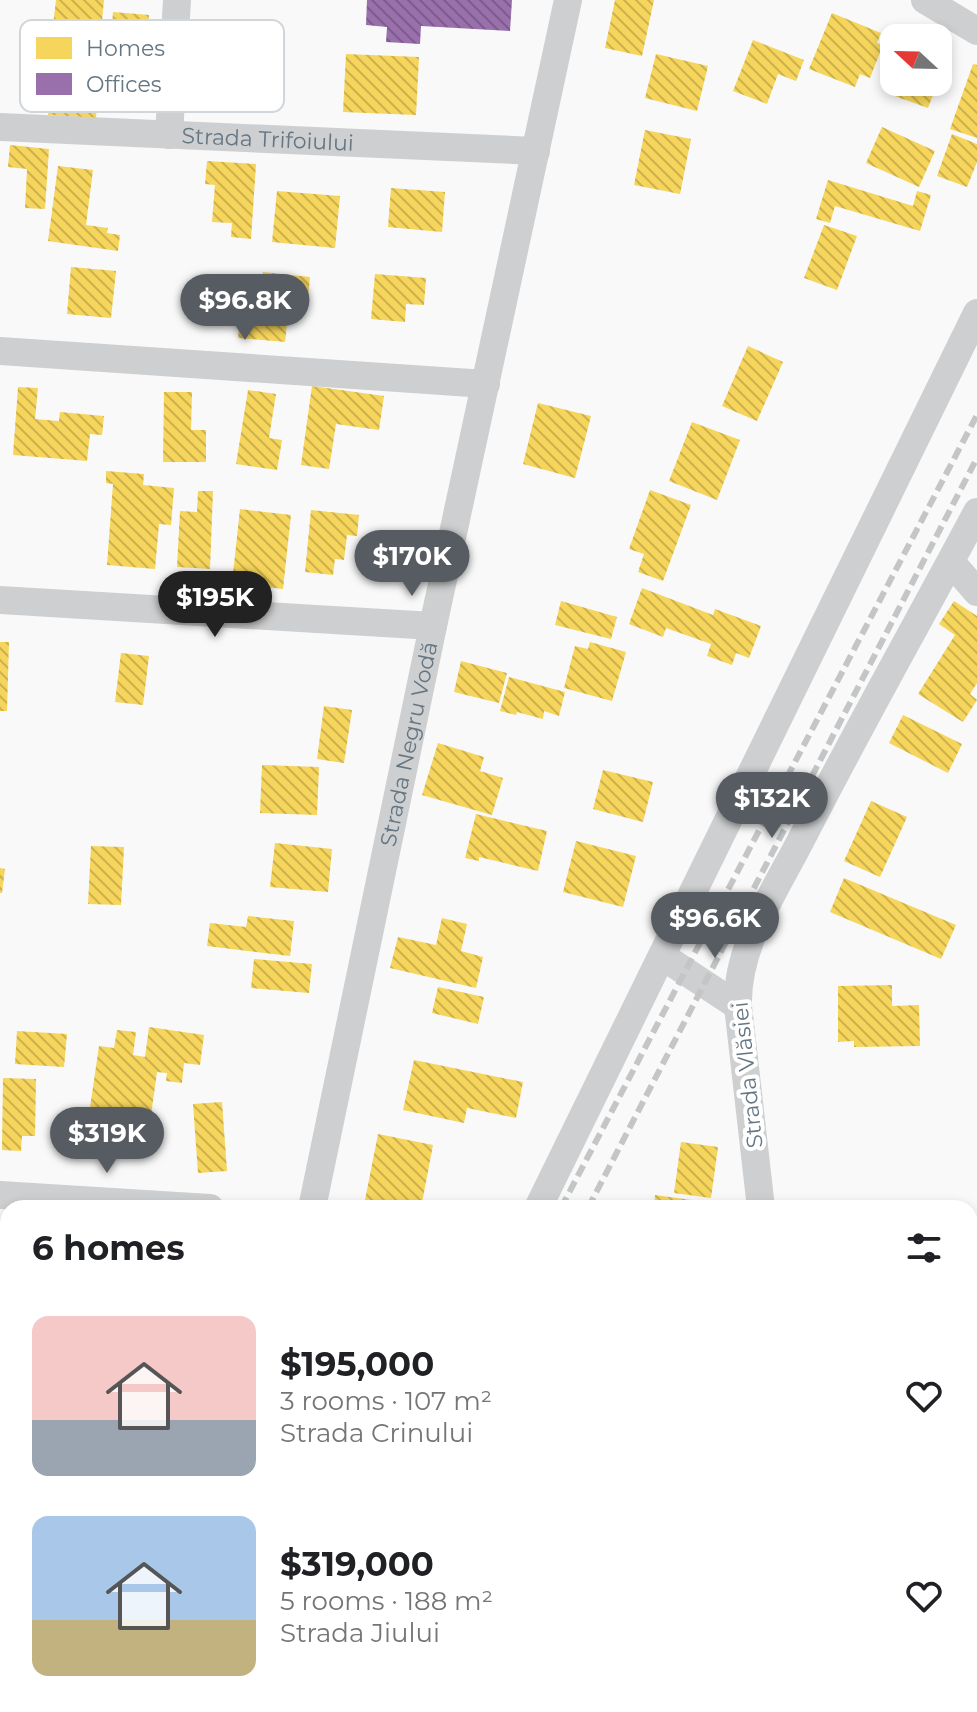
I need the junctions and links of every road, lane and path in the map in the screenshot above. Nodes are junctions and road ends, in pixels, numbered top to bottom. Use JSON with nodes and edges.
{"nodes":[{"id":1,"x":177,"y":0,"type":"edge"},
{"id":2,"x":568,"y":0,"type":"edge"},
{"id":3,"x":925,"y":0,"type":"edge"},
{"id":4,"x":176,"y":20,"type":"edge"},
{"id":5,"x":977,"y":31,"type":"edge"},
{"id":6,"x":170,"y":112,"type":"edge"},
{"id":7,"x":0,"y":127,"type":"edge"},
{"id":8,"x":169,"y":135,"type":"junction"},
{"id":9,"x":536,"y":151,"type":"junction"},
{"id":10,"x":977,"y":313,"type":"edge"},
{"id":11,"x":0,"y":351,"type":"edge"},
{"id":12,"x":486,"y":384,"type":"junction"},
{"id":13,"x":977,"y":512,"type":"edge"},
{"id":14,"x":951,"y":562,"type":"junction"},
{"id":15,"x":977,"y":592,"type":"edge"},
{"id":16,"x":0,"y":600,"type":"edge"},
{"id":17,"x":433,"y":626,"type":"junction"},
{"id":18,"x":662,"y":956,"type":"junction"},
{"id":19,"x":738,"y":1006,"type":"junction"},
{"id":20,"x":0,"y":1195,"type":"edge"},
{"id":21,"x":81,"y":1200,"type":"edge"},
{"id":22,"x":314,"y":1200,"type":"edge"},
{"id":23,"x":542,"y":1200,"type":"edge"},
{"id":24,"x":760,"y":1200,"type":"edge"}],
"edges":[{"from":1,"to":4,"type":"street"},
{"from":2,"to":9,"type":"street","name":"Strada Negru Vodă"},
{"from":3,"to":5,"type":"street"},
{"from":6,"to":8,"type":"street"},
{"from":7,"to":8,"type":"street","name":"Strada Trifoiului"},
{"from":8,"to":9,"type":"street","name":"Strada Trifoiului"},
{"from":9,"to":12,"type":"street","name":"Strada Negru Vodă"},
{"from":10,"to":18,"type":"street"},
{"from":11,"to":12,"type":"street"},
{"from":12,"to":17,"type":"street","name":"Strada Negru Vodă"},
{"from":13,"to":14,"type":"street","name":"Strada Vlăsiei"},
{"from":14,"to":15,"type":"street"},
{"from":14,"to":19,"type":"street","name":"Strada Vlăsiei"},
{"from":16,"to":17,"type":"street"},
{"from":17,"to":22,"type":"street","name":"Strada Negru Vodă"},
{"from":18,"to":19,"type":"street"},
{"from":18,"to":23,"type":"street"},
{"from":19,"to":24,"type":"street","name":"Strada Vlăsiei"},
{"from":20,"to":21,"type":"street"}]}
